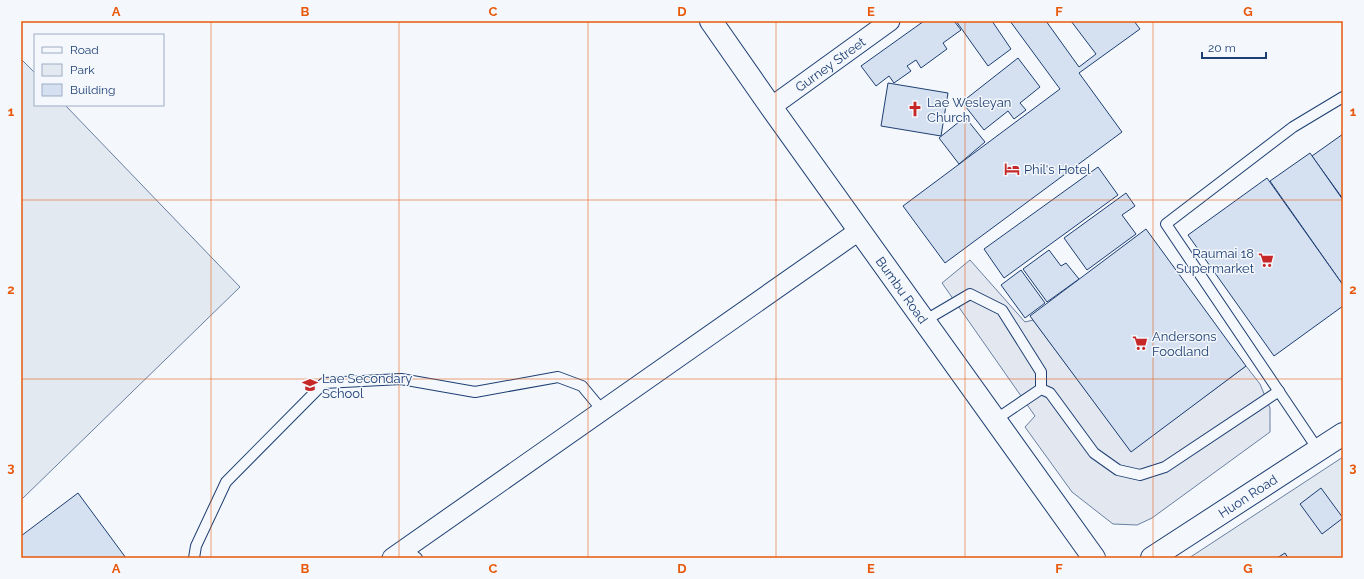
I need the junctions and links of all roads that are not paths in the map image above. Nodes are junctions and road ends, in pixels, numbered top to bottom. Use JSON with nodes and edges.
{"nodes":[{"id":1,"x":711,"y":21,"type":"edge"},
{"id":2,"x":890,"y":21,"type":"edge"},
{"id":3,"x":1343,"y":97,"type":"edge"},
{"id":4,"x":771,"y":107,"type":"junction"},
{"id":5,"x":860,"y":230,"type":"junction"},
{"id":6,"x":924,"y":321,"type":"junction"},
{"id":7,"x":1041,"y":389,"type":"junction"},
{"id":8,"x":1279,"y":391,"type":"junction"},
{"id":9,"x":602,"y":410,"type":"junction"},
{"id":10,"x":995,"y":420,"type":"junction"},
{"id":11,"x":1343,"y":434,"type":"edge"},
{"id":12,"x":1319,"y":451,"type":"junction"},
{"id":13,"x":405,"y":555,"type":"edge"},
{"id":14,"x":194,"y":558,"type":"edge"},
{"id":15,"x":1094,"y":558,"type":"edge"},
{"id":16,"x":1152,"y":558,"type":"edge"}],
"edges":[{"from":1,"to":4,"type":"main road","name":"Bumbu Road"},
{"from":2,"to":4,"type":"street","name":"Gurney Street"},
{"from":3,"to":8,"type":"lane"},
{"from":4,"to":5,"type":"main road","name":"Bumbu Road"},
{"from":5,"to":6,"type":"main road","name":"Bumbu Road"},
{"from":5,"to":9,"type":"street"},
{"from":6,"to":7,"type":"lane"},
{"from":6,"to":10,"type":"main road","name":"Bumbu Road"},
{"from":7,"to":8,"type":"lane"},
{"from":7,"to":10,"type":"lane"},
{"from":8,"to":12,"type":"lane"},
{"from":9,"to":13,"type":"street"},
{"from":9,"to":14,"type":"lane"},
{"from":10,"to":15,"type":"main road","name":"Bumbu Road"},
{"from":11,"to":12,"type":"main road","name":"Huon Road"},
{"from":12,"to":16,"type":"main road","name":"Huon Road"}]}
